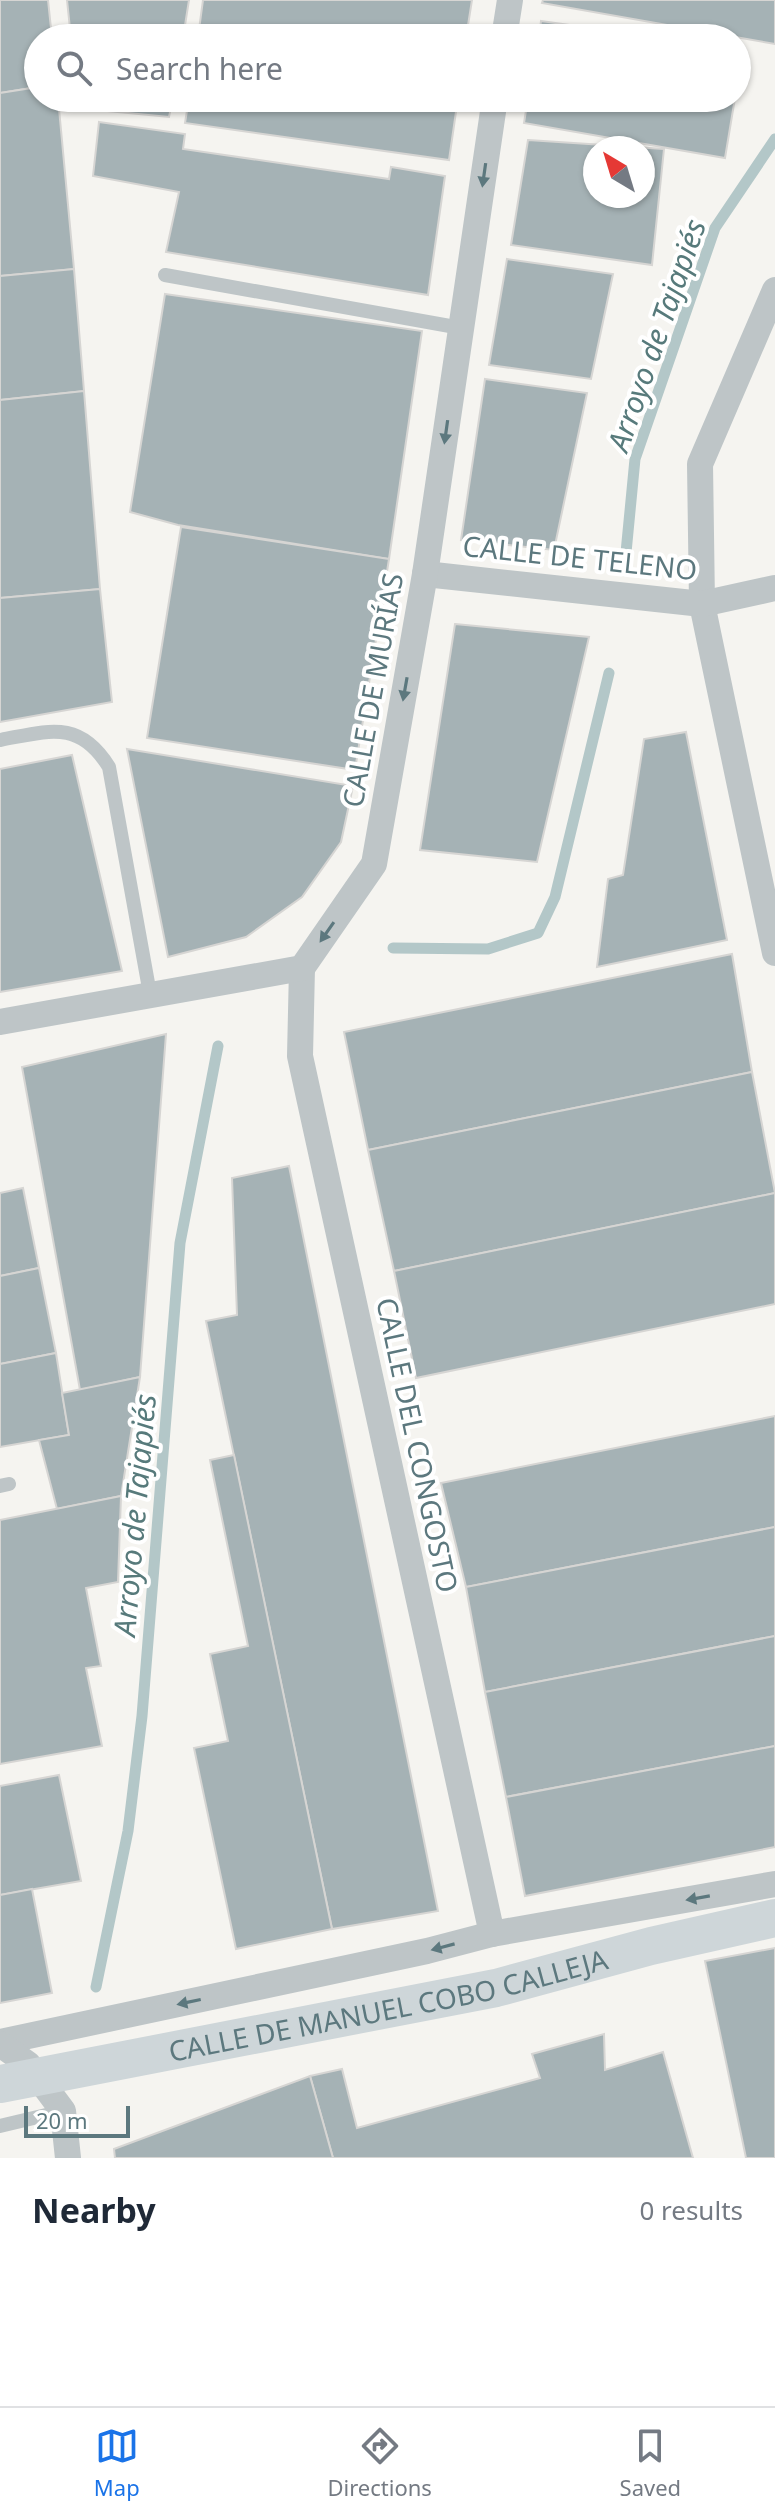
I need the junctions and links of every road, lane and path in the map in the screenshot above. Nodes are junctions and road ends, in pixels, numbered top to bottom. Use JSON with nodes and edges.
{"nodes":[{"id":1,"x":510,"y":0,"type":"edge"},
{"id":2,"x":506,"y":24,"type":"edge"},
{"id":3,"x":493,"y":112,"type":"edge"},
{"id":4,"x":165,"y":275,"type":"dead end"},
{"id":5,"x":775,"y":290,"type":"edge"},
{"id":6,"x":461,"y":328,"type":"junction"},
{"id":7,"x":425,"y":574,"type":"junction"},
{"id":8,"x":775,"y":588,"type":"edge"},
{"id":9,"x":702,"y":604,"type":"junction"},
{"id":10,"x":0,"y":740,"type":"edge"},
{"id":11,"x":775,"y":953,"type":"edge"},
{"id":12,"x":302,"y":968,"type":"junction"},
{"id":13,"x":150,"y":994,"type":"junction"},
{"id":14,"x":0,"y":1022,"type":"edge"},
{"id":15,"x":775,"y":1884,"type":"edge"},
{"id":16,"x":765,"y":1920,"type":"edge"},
{"id":17,"x":492,"y":1934,"type":"junction"},
{"id":18,"x":0,"y":2043,"type":"edge"},
{"id":19,"x":0,"y":2084,"type":"edge"},
{"id":20,"x":63,"y":2111,"type":"junction"},
{"id":21,"x":0,"y":2126,"type":"edge"},
{"id":22,"x":68,"y":2158,"type":"edge"}],
"edges":[{"from":1,"to":2,"type":"street"},
{"from":3,"to":6,"type":"street","name":"CALLE DE MURÍAS","one_way":true},
{"from":4,"to":6,"type":"lane"},
{"from":5,"to":9,"type":"street"},
{"from":6,"to":7,"type":"street","name":"CALLE DE MURÍAS","one_way":true},
{"from":7,"to":9,"type":"street","name":"CALLE DE TELENO"},
{"from":7,"to":12,"type":"street","name":"CALLE DE MURÍAS","one_way":true},
{"from":8,"to":9,"type":"street","name":"CALLE DE TELENO"},
{"from":9,"to":11,"type":"street"},
{"from":10,"to":13,"type":"lane"},
{"from":12,"to":13,"type":"street"},
{"from":12,"to":17,"type":"street","name":"CALLE DEL CONGOSTO"},
{"from":13,"to":14,"type":"street"},
{"from":15,"to":17,"type":"street","name":"CALLE DE MANUEL COBO CALLEJA","one_way":true},
{"from":16,"to":19,"type":"street","name":"CALLE DE MANUEL COBO CALLEJA"},
{"from":17,"to":18,"type":"street","name":"CALLE DE MANUEL COBO CALLEJA","one_way":true},
{"from":18,"to":20,"type":"street"},
{"from":20,"to":21,"type":"lane"},
{"from":20,"to":22,"type":"street"}]}
